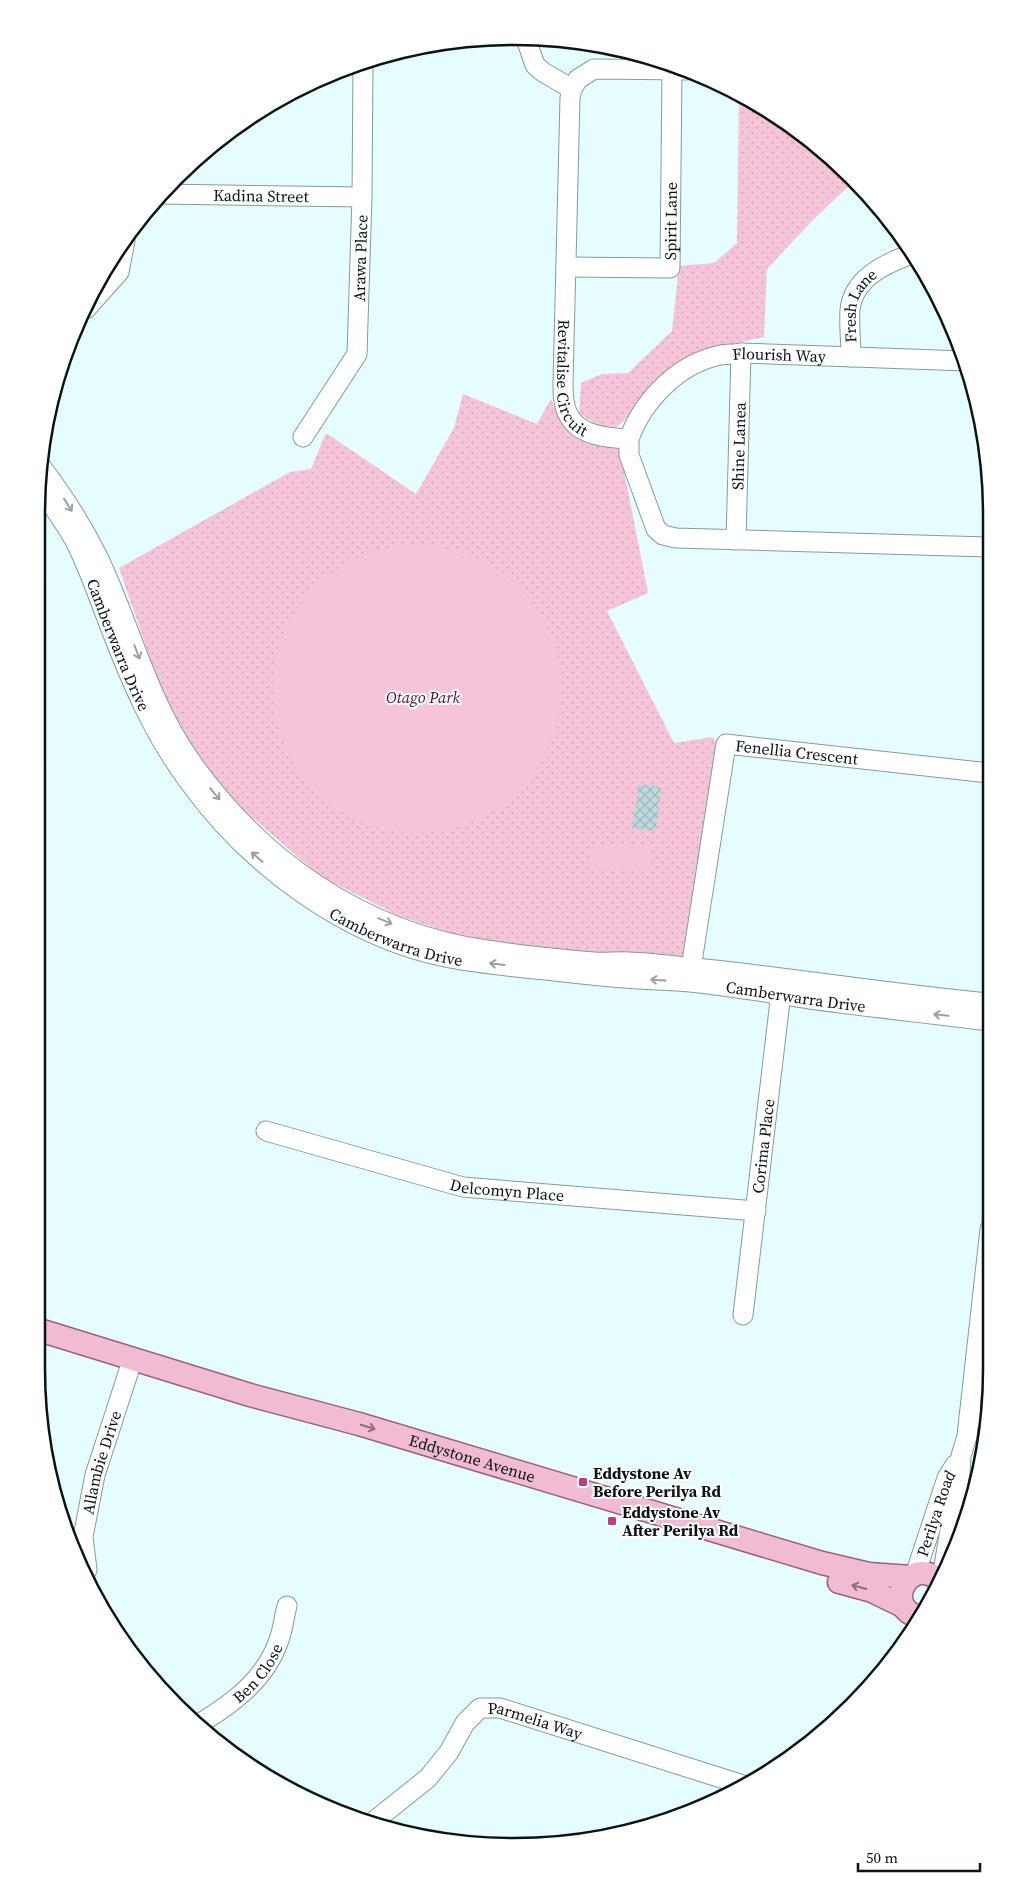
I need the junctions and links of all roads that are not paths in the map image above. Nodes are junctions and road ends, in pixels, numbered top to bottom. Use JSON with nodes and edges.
{"nodes":[{"id":1,"x":528,"y":45,"type":"edge"},
{"id":2,"x":363,"y":70,"type":"edge"},
{"id":3,"x":664,"y":70,"type":"edge"},
{"id":4,"x":679,"y":75,"type":"edge"},
{"id":5,"x":572,"y":89,"type":"junction"},
{"id":6,"x":171,"y":194,"type":"edge"},
{"id":7,"x":362,"y":197,"type":"junction"},
{"id":8,"x":122,"y":256,"type":"edge"},
{"id":9,"x":906,"y":256,"type":"edge"},
{"id":10,"x":566,"y":267,"type":"junction"},
{"id":11,"x":101,"y":292,"type":"edge"},
{"id":12,"x":741,"y":353,"type":"junction"},
{"id":13,"x":851,"y":357,"type":"junction"},
{"id":14,"x":957,"y":361,"type":"edge"},
{"id":15,"x":303,"y":437,"type":"dead end"},
{"id":16,"x":629,"y":439,"type":"junction"},
{"id":17,"x":47,"y":474,"type":"edge"},
{"id":18,"x":46,"y":497,"type":"edge"},
{"id":19,"x":736,"y":540,"type":"junction"},
{"id":20,"x":983,"y":547,"type":"edge"},
{"id":21,"x":983,"y":772,"type":"edge"},
{"id":22,"x":690,"y":975,"type":"junction"},
{"id":23,"x":782,"y":986,"type":"junction"},
{"id":24,"x":983,"y":1002,"type":"edge"},
{"id":25,"x":983,"y":1020,"type":"edge"},
{"id":26,"x":266,"y":1131,"type":"dead end"},
{"id":27,"x":756,"y":1211,"type":"junction"},
{"id":28,"x":983,"y":1309,"type":"edge"},
{"id":29,"x":743,"y":1315,"type":"dead end"},
{"id":30,"x":45,"y":1332,"type":"edge"},
{"id":31,"x":45,"y":1346,"type":"edge"},
{"id":32,"x":130,"y":1364,"type":"junction"},
{"id":33,"x":969,"y":1416,"type":"junction"},
{"id":34,"x":980,"y":1417,"type":"edge"},
{"id":35,"x":961,"y":1456,"type":"junction"},
{"id":36,"x":76,"y":1536,"type":"edge"},
{"id":37,"x":947,"y":1548,"type":"edge"},
{"id":38,"x":913,"y":1576,"type":"junction"},
{"id":39,"x":934,"y":1577,"type":"edge"},
{"id":40,"x":287,"y":1606,"type":"dead end"},
{"id":41,"x":912,"y":1612,"type":"edge"},
{"id":42,"x":204,"y":1721,"type":"edge"},
{"id":43,"x":735,"y":1782,"type":"edge"},
{"id":44,"x":378,"y":1818,"type":"edge"}],
"edges":[{"from":1,"to":5,"type":"street"},
{"from":2,"to":7,"type":"street","name":"Arawa Place"},
{"from":3,"to":5,"type":"street"},
{"from":4,"to":10,"type":"street","name":"Spirit Lane"},
{"from":5,"to":10,"type":"street","name":"Revitalise Circuit"},
{"from":6,"to":7,"type":"street","name":"Kadina Street"},
{"from":7,"to":15,"type":"street","name":"Arawa Place"},
{"from":8,"to":11,"type":"street"},
{"from":9,"to":13,"type":"street","name":"Fresh Lane"},
{"from":10,"to":16,"type":"street","name":"Revitalise Circuit"},
{"from":12,"to":13,"type":"street","name":"Flourish Way"},
{"from":12,"to":16,"type":"street","name":"Flourish Way"},
{"from":12,"to":19,"type":"street","name":"Shine Lanea"},
{"from":13,"to":14,"type":"street","name":"Flourish Way"},
{"from":16,"to":19,"type":"street"},
{"from":17,"to":22,"type":"street","name":"Camberwarra Drive","one_way":true},
{"from":22,"to":18,"type":"street","name":"Camberwarra Drive","one_way":true},
{"from":19,"to":20,"type":"street"},
{"from":21,"to":22,"type":"street","name":"Fenellia Crescent"},
{"from":22,"to":23,"type":"street","name":"Camberwarra Drive"},
{"from":23,"to":24,"type":"street","name":"Camberwarra Drive"},
{"from":25,"to":23,"type":"street","name":"Camberwarra Drive","one_way":true},
{"from":23,"to":27,"type":"street","name":"Corima Place"},
{"from":26,"to":27,"type":"street","name":"Delcomyn Place"},
{"from":27,"to":29,"type":"street","name":"Corima Place"},
{"from":28,"to":33,"type":"street","name":"Perilya Road"},
{"from":30,"to":32,"type":"main road","name":"Eddystone Avenue"},
{"from":31,"to":32,"type":"main road","name":"Eddystone Avenue"},
{"from":32,"to":36,"type":"street","name":"Allambie Drive"},
{"from":32,"to":38,"type":"main road","name":"Eddystone Avenue","one_way":true},
{"from":41,"to":32,"type":"main road","name":"Eddystone Avenue","one_way":true},
{"from":33,"to":34,"type":"street"},
{"from":33,"to":35,"type":"street","name":"Perilya Road"},
{"from":35,"to":37,"type":"street","name":"Perilya Road"},
{"from":35,"to":38,"type":"street","name":"Perilya Road"},
{"from":38,"to":39,"type":"main road","name":"Eddystone Avenue"},
{"from":38,"to":41,"type":"main road"},
{"from":40,"to":42,"type":"street","name":"Ben Close"},
{"from":43,"to":44,"type":"street","name":"Parmelia Way"}]}
